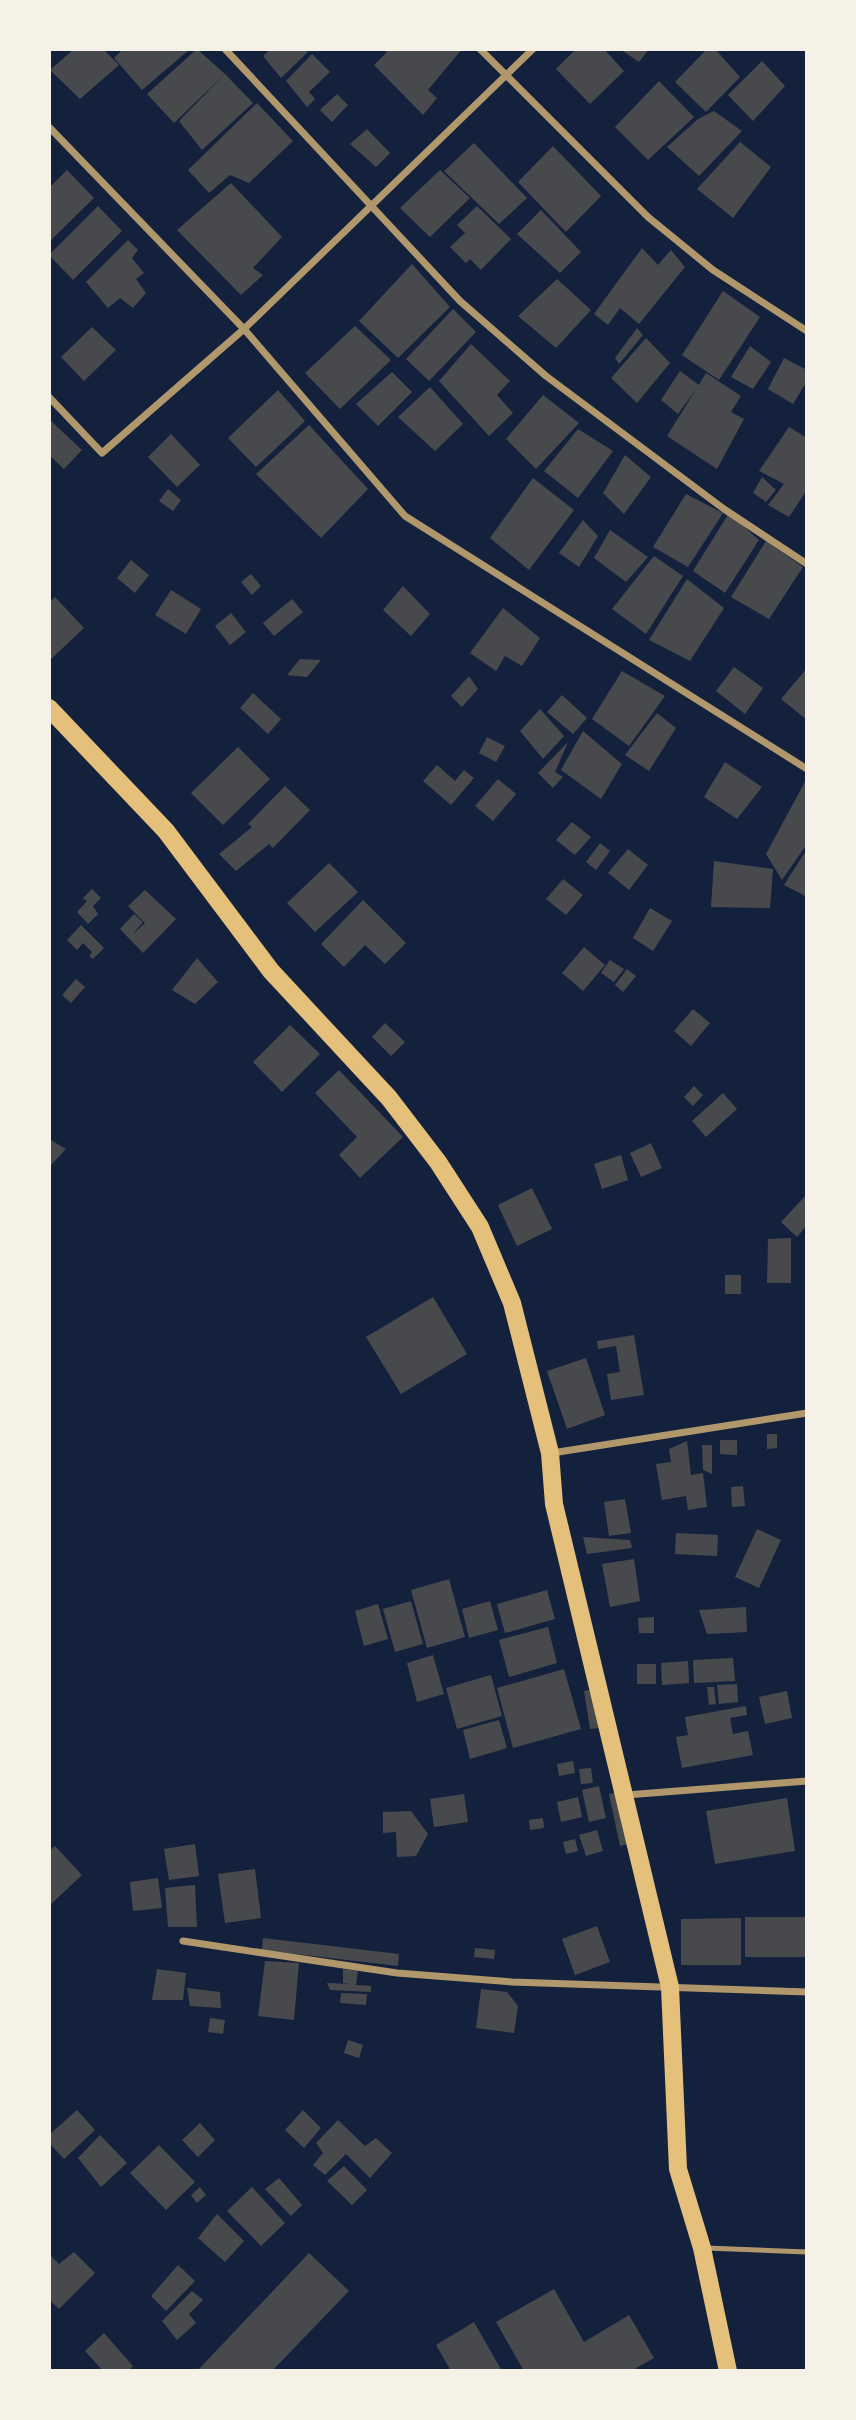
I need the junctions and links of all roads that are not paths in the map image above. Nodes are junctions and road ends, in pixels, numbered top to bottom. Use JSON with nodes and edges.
{"nodes":[{"id":1,"x":225,"y":49,"type":"edge"},
{"id":2,"x":480,"y":49,"type":"edge"},
{"id":3,"x":533,"y":49,"type":"edge"},
{"id":4,"x":507,"y":75,"type":"junction"},
{"id":5,"x":49,"y":127,"type":"edge"},
{"id":6,"x":375,"y":206,"type":"junction"},
{"id":7,"x":244,"y":330,"type":"junction"},
{"id":8,"x":807,"y":331,"type":"edge"},
{"id":9,"x":49,"y":397,"type":"edge"},
{"id":10,"x":807,"y":564,"type":"edge"},
{"id":11,"x":49,"y":708,"type":"edge"},
{"id":12,"x":807,"y":769,"type":"edge"},
{"id":13,"x":807,"y":1413,"type":"edge"},
{"id":14,"x":550,"y":1453,"type":"junction"},
{"id":15,"x":807,"y":1781,"type":"edge"},
{"id":16,"x":626,"y":1795,"type":"junction"},
{"id":17,"x":183,"y":1941,"type":"dead end"},
{"id":18,"x":670,"y":1987,"type":"junction"},
{"id":19,"x":807,"y":1992,"type":"edge"},
{"id":20,"x":702,"y":2248,"type":"junction"},
{"id":21,"x":807,"y":2252,"type":"edge"},
{"id":22,"x":728,"y":2371,"type":"edge"}],
"edges":[{"from":1,"to":6,"type":"street"},
{"from":2,"to":4,"type":"street"},
{"from":3,"to":4,"type":"street"},
{"from":4,"to":6,"type":"street"},
{"from":4,"to":8,"type":"street"},
{"from":5,"to":7,"type":"street"},
{"from":6,"to":7,"type":"street"},
{"from":6,"to":10,"type":"street"},
{"from":7,"to":9,"type":"street"},
{"from":7,"to":12,"type":"street"},
{"from":11,"to":14,"type":"main road"},
{"from":13,"to":14,"type":"street"},
{"from":14,"to":16,"type":"main road"},
{"from":15,"to":16,"type":"street"},
{"from":16,"to":18,"type":"main road"},
{"from":17,"to":18,"type":"street"},
{"from":18,"to":19,"type":"street"},
{"from":18,"to":20,"type":"main road"},
{"from":20,"to":21,"type":"lane"},
{"from":20,"to":22,"type":"main road"}]}
